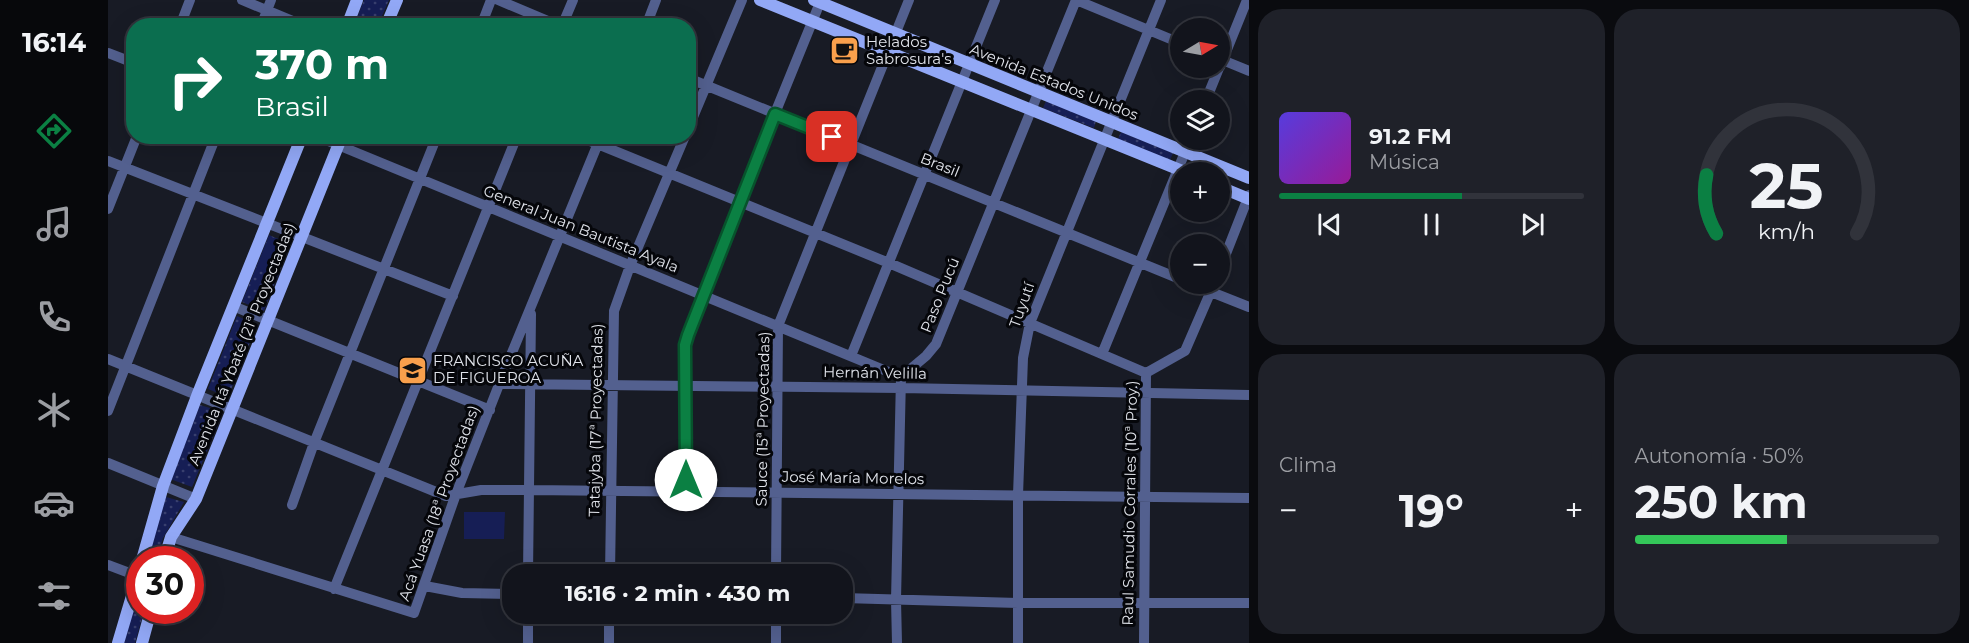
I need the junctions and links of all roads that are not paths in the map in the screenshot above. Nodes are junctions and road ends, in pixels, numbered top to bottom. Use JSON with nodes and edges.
{"nodes":[{"id":1,"x":190,"y":0,"type":"edge"},
{"id":2,"x":242,"y":0,"type":"edge"},
{"id":3,"x":357,"y":0,"type":"edge"},
{"id":4,"x":397,"y":0,"type":"edge"},
{"id":5,"x":491,"y":0,"type":"edge"},
{"id":6,"x":498,"y":0,"type":"edge"},
{"id":7,"x":573,"y":0,"type":"edge"},
{"id":8,"x":657,"y":0,"type":"edge"},
{"id":9,"x":742,"y":0,"type":"edge"},
{"id":10,"x":760,"y":0,"type":"edge"},
{"id":11,"x":909,"y":0,"type":"edge"},
{"id":12,"x":995,"y":0,"type":"edge"},
{"id":13,"x":1076,"y":0,"type":"edge"},
{"id":14,"x":1161,"y":0,"type":"edge"},
{"id":15,"x":1247,"y":0,"type":"edge"},
{"id":16,"x":818,"y":1,"type":"edge"},
{"id":17,"x":269,"y":5,"type":"edge"},
{"id":18,"x":183,"y":18,"type":"edge"},
{"id":19,"x":291,"y":18,"type":"edge"},
{"id":20,"x":349,"y":18,"type":"edge"},
{"id":21,"x":389,"y":18,"type":"edge"},
{"id":22,"x":484,"y":18,"type":"edge"},
{"id":23,"x":542,"y":18,"type":"edge"},
{"id":24,"x":565,"y":18,"type":"edge"},
{"id":25,"x":649,"y":18,"type":"edge"},
{"id":26,"x":813,"y":21,"type":"junction"},
{"id":27,"x":1149,"y":30,"type":"junction"},
{"id":28,"x":896,"y":34,"type":"junction"},
{"id":29,"x":1170,"y":39,"type":"edge"},
{"id":30,"x":1230,"y":40,"type":"edge"},
{"id":31,"x":888,"y":52,"type":"junction"},
{"id":32,"x":108,"y":53,"type":"edge"},
{"id":33,"x":126,"y":60,"type":"edge"},
{"id":34,"x":969,"y":64,"type":"junction"},
{"id":35,"x":1230,"y":66,"type":"edge"},
{"id":36,"x":1249,"y":71,"type":"edge"},
{"id":37,"x":696,"y":81,"type":"edge"},
{"id":38,"x":962,"y":82,"type":"junction"},
{"id":39,"x":707,"y":86,"type":"junction"},
{"id":40,"x":1039,"y":92,"type":"junction"},
{"id":41,"x":1031,"y":110,"type":"junction"},
{"id":42,"x":696,"y":111,"type":"edge"},
{"id":43,"x":775,"y":114,"type":"junction"},
{"id":44,"x":1111,"y":122,"type":"junction"},
{"id":45,"x":1104,"y":140,"type":"junction"},
{"id":46,"x":133,"y":144,"type":"edge"},
{"id":47,"x":213,"y":144,"type":"edge"},
{"id":48,"x":299,"y":144,"type":"edge"},
{"id":49,"x":339,"y":144,"type":"edge"},
{"id":50,"x":346,"y":144,"type":"edge"},
{"id":51,"x":434,"y":144,"type":"edge"},
{"id":52,"x":514,"y":144,"type":"edge"},
{"id":53,"x":597,"y":144,"type":"edge"},
{"id":54,"x":607,"y":144,"type":"edge"},
{"id":55,"x":682,"y":144,"type":"edge"},
{"id":56,"x":851,"y":145,"type":"junction"},
{"id":57,"x":1185,"y":152,"type":"junction"},
{"id":58,"x":108,"y":162,"type":"edge"},
{"id":59,"x":1183,"y":162,"type":"edge"},
{"id":60,"x":1170,"y":167,"type":"edge"},
{"id":61,"x":124,"y":168,"type":"junction"},
{"id":62,"x":669,"y":173,"type":"junction"},
{"id":63,"x":925,"y":175,"type":"junction"},
{"id":64,"x":1249,"y":178,"type":"edge"},
{"id":65,"x":420,"y":179,"type":"junction"},
{"id":66,"x":1230,"y":190,"type":"edge"},
{"id":67,"x":1170,"y":195,"type":"edge"},
{"id":68,"x":194,"y":196,"type":"junction"},
{"id":69,"x":1249,"y":197,"type":"edge"},
{"id":70,"x":739,"y":202,"type":"junction"},
{"id":71,"x":994,"y":203,"type":"junction"},
{"id":72,"x":489,"y":207,"type":"junction"},
{"id":73,"x":108,"y":208,"type":"edge"},
{"id":74,"x":266,"y":224,"type":"junction"},
{"id":75,"x":816,"y":233,"type":"junction"},
{"id":76,"x":1066,"y":233,"type":"junction"},
{"id":77,"x":560,"y":237,"type":"junction"},
{"id":78,"x":301,"y":238,"type":"junction"},
{"id":79,"x":1230,"y":244,"type":"edge"},
{"id":80,"x":889,"y":263,"type":"junction"},
{"id":81,"x":1139,"y":263,"type":"junction"},
{"id":82,"x":630,"y":266,"type":"junction"},
{"id":83,"x":383,"y":270,"type":"junction"},
{"id":84,"x":1170,"y":275,"type":"edge"},
{"id":85,"x":957,"y":292,"type":"junction"},
{"id":86,"x":1209,"y":294,"type":"edge"},
{"id":87,"x":1225,"y":294,"type":"edge"},
{"id":88,"x":453,"y":296,"type":"junction"},
{"id":89,"x":703,"y":296,"type":"junction"},
{"id":90,"x":233,"y":306,"type":"junction"},
{"id":91,"x":531,"y":307,"type":"junction"},
{"id":92,"x":1249,"y":307,"type":"edge"},
{"id":93,"x":268,"y":320,"type":"junction"},
{"id":94,"x":1030,"y":323,"type":"junction"},
{"id":95,"x":778,"y":327,"type":"junction"},
{"id":96,"x":350,"y":353,"type":"junction"},
{"id":97,"x":1102,"y":354,"type":"junction"},
{"id":98,"x":851,"y":356,"type":"junction"},
{"id":99,"x":108,"y":359,"type":"edge"},
{"id":100,"x":126,"y":367,"type":"junction"},
{"id":101,"x":1146,"y":373,"type":"junction"},
{"id":102,"x":418,"y":381,"type":"junction"},
{"id":103,"x":901,"y":383,"type":"junction"},
{"id":104,"x":500,"y":384,"type":"junction"},
{"id":105,"x":530,"y":384,"type":"junction"},
{"id":106,"x":611,"y":385,"type":"junction"},
{"id":107,"x":686,"y":386,"type":"junction"},
{"id":108,"x":778,"y":387,"type":"junction"},
{"id":109,"x":1022,"y":392,"type":"junction"},
{"id":110,"x":1146,"y":393,"type":"junction"},
{"id":111,"x":1249,"y":395,"type":"edge"},
{"id":112,"x":197,"y":396,"type":"junction"},
{"id":113,"x":232,"y":409,"type":"junction"},
{"id":114,"x":490,"y":410,"type":"junction"},
{"id":115,"x":108,"y":411,"type":"edge"},
{"id":116,"x":314,"y":443,"type":"junction"},
{"id":117,"x":108,"y":463,"type":"edge"},
{"id":118,"x":382,"y":471,"type":"junction"},
{"id":119,"x":163,"y":486,"type":"junction"},
{"id":120,"x":529,"y":490,"type":"junction"},
{"id":121,"x":610,"y":490,"type":"junction"},
{"id":122,"x":686,"y":491,"type":"junction"},
{"id":123,"x":777,"y":492,"type":"junction"},
{"id":124,"x":456,"y":494,"type":"junction"},
{"id":125,"x":899,"y":494,"type":"junction"},
{"id":126,"x":1018,"y":495,"type":"junction"},
{"id":127,"x":1145,"y":497,"type":"junction"},
{"id":128,"x":1249,"y":498,"type":"edge"},
{"id":129,"x":196,"y":499,"type":"junction"},
{"id":130,"x":292,"y":505,"type":"dead end"},
{"id":131,"x":171,"y":537,"type":"junction"},
{"id":132,"x":146,"y":546,"type":"edge"},
{"id":133,"x":168,"y":546,"type":"edge"},
{"id":134,"x":528,"y":564,"type":"edge"},
{"id":135,"x":610,"y":564,"type":"edge"},
{"id":136,"x":776,"y":564,"type":"edge"},
{"id":137,"x":108,"y":565,"type":"edge"},
{"id":138,"x":126,"y":570,"type":"edge"},
{"id":139,"x":425,"y":586,"type":"junction"},
{"id":140,"x":334,"y":589,"type":"junction"},
{"id":141,"x":502,"y":594,"type":"edge"},
{"id":142,"x":853,"y":598,"type":"edge"},
{"id":143,"x":896,"y":600,"type":"junction"},
{"id":144,"x":1018,"y":603,"type":"junction"},
{"id":145,"x":1249,"y":603,"type":"edge"},
{"id":146,"x":1144,"y":604,"type":"junction"},
{"id":147,"x":126,"y":617,"type":"edge"},
{"id":148,"x":147,"y":624,"type":"edge"},
{"id":149,"x":528,"y":624,"type":"edge"},
{"id":150,"x":609,"y":624,"type":"edge"},
{"id":151,"x":776,"y":624,"type":"edge"},
{"id":152,"x":118,"y":643,"type":"edge"},
{"id":153,"x":142,"y":643,"type":"edge"},
{"id":154,"x":528,"y":643,"type":"edge"},
{"id":155,"x":609,"y":643,"type":"edge"},
{"id":156,"x":776,"y":643,"type":"edge"},
{"id":157,"x":897,"y":643,"type":"edge"},
{"id":158,"x":1018,"y":643,"type":"edge"},
{"id":159,"x":1144,"y":643,"type":"edge"}],
"edges":[{"from":1,"to":18,"type":"street"},
{"from":2,"to":17,"type":"street"},
{"from":3,"to":20,"type":"main road"},
{"from":4,"to":21,"type":"main road"},
{"from":5,"to":22,"type":"street"},
{"from":6,"to":23,"type":"street"},
{"from":7,"to":24,"type":"street"},
{"from":8,"to":25,"type":"street"},
{"from":9,"to":39,"type":"street"},
{"from":10,"to":26,"type":"main road"},
{"from":11,"to":28,"type":"street","name":"Sauce (15ª Proyectadas)"},
{"from":12,"to":34,"type":"street"},
{"from":13,"to":27,"type":"street"},
{"from":13,"to":40,"type":"street","name":"Paso Pucú"},
{"from":14,"to":27,"type":"street","name":"Tuyutí"},
{"from":15,"to":30,"type":"street"},
{"from":16,"to":26,"type":"street"},
{"from":16,"to":28,"type":"main road","name":"Avenida Estados Unidos"},
{"from":17,"to":19,"type":"street"},
{"from":26,"to":31,"type":"main road"},
{"from":26,"to":43,"type":"street"},
{"from":27,"to":29,"type":"street"},
{"from":27,"to":44,"type":"street","name":"Tuyutí"},
{"from":28,"to":31,"type":"street","name":"Sauce (15ª Proyectadas)"},
{"from":28,"to":34,"type":"main road","name":"Avenida Estados Unidos"},
{"from":31,"to":38,"type":"main road"},
{"from":31,"to":56,"type":"street","name":"Sauce (15ª Proyectadas)"},
{"from":32,"to":33,"type":"street"},
{"from":34,"to":38,"type":"street"},
{"from":34,"to":40,"type":"main road","name":"Avenida Estados Unidos"},
{"from":35,"to":36,"type":"street"},
{"from":37,"to":39,"type":"street","name":"Brasil"},
{"from":38,"to":41,"type":"main road"},
{"from":38,"to":63,"type":"street"},
{"from":39,"to":42,"type":"street"},
{"from":39,"to":43,"type":"street","name":"Brasil"},
{"from":40,"to":41,"type":"street","name":"Paso Pucú"},
{"from":40,"to":44,"type":"main road","name":"Avenida Estados Unidos"},
{"from":41,"to":45,"type":"main road"},
{"from":41,"to":71,"type":"street","name":"Paso Pucú"},
{"from":43,"to":56,"type":"street","name":"Brasil"},
{"from":43,"to":70,"type":"street"},
{"from":44,"to":45,"type":"street","name":"Tuyutí"},
{"from":44,"to":57,"type":"main road","name":"Avenida Estados Unidos"},
{"from":45,"to":60,"type":"main road"},
{"from":45,"to":76,"type":"street","name":"Tuyutí"},
{"from":46,"to":61,"type":"street"},
{"from":47,"to":68,"type":"street"},
{"from":48,"to":74,"type":"main road","name":"Avenida Itá Ybaté (21ª Proyectadas)"},
{"from":49,"to":78,"type":"main road","name":"Avenida Itá Ybaté (21ª Proyectadas)"},
{"from":50,"to":65,"type":"street","name":"General Juan Bautista Ayala"},
{"from":51,"to":65,"type":"street"},
{"from":52,"to":72,"type":"street"},
{"from":53,"to":77,"type":"street","name":"Acá Yuasa (18ª Proyectadas)"},
{"from":54,"to":62,"type":"street"},
{"from":55,"to":62,"type":"street","name":"Tatajyba (17ª Proyectadas)"},
{"from":56,"to":63,"type":"street","name":"Brasil"},
{"from":56,"to":75,"type":"street","name":"Sauce (15ª Proyectadas)"},
{"from":57,"to":59,"type":"street"},
{"from":57,"to":64,"type":"main road","name":"Avenida Estados Unidos"},
{"from":58,"to":61,"type":"street"},
{"from":61,"to":68,"type":"street"},
{"from":61,"to":73,"type":"street"},
{"from":62,"to":70,"type":"street"},
{"from":62,"to":82,"type":"street","name":"Tatajyba (17ª Proyectadas)"},
{"from":63,"to":71,"type":"street","name":"Brasil"},
{"from":63,"to":80,"type":"street"},
{"from":65,"to":72,"type":"street","name":"General Juan Bautista Ayala"},
{"from":65,"to":83,"type":"street"},
{"from":66,"to":69,"type":"main road"},
{"from":67,"to":81,"type":"street"},
{"from":68,"to":74,"type":"street"},
{"from":68,"to":100,"type":"street"},
{"from":69,"to":79,"type":"street"},
{"from":70,"to":75,"type":"street"},
{"from":70,"to":89,"type":"street"},
{"from":71,"to":76,"type":"street","name":"Brasil"},
{"from":71,"to":85,"type":"street","name":"Paso Pucú"},
{"from":72,"to":77,"type":"street","name":"General Juan Bautista Ayala"},
{"from":72,"to":88,"type":"street"},
{"from":74,"to":78,"type":"street"},
{"from":74,"to":90,"type":"main road","name":"Avenida Itá Ybaté (21ª Proyectadas)"},
{"from":75,"to":80,"type":"street"},
{"from":75,"to":95,"type":"street","name":"Sauce (15ª Proyectadas)"},
{"from":76,"to":81,"type":"street","name":"Brasil"},
{"from":76,"to":94,"type":"street","name":"Tuyutí"},
{"from":77,"to":82,"type":"street","name":"General Juan Bautista Ayala"},
{"from":77,"to":91,"type":"street","name":"Acá Yuasa (18ª Proyectadas)"},
{"from":78,"to":83,"type":"street"},
{"from":78,"to":93,"type":"main road","name":"Avenida Itá Ybaté (21ª Proyectadas)"},
{"from":80,"to":85,"type":"street"},
{"from":80,"to":98,"type":"street"},
{"from":81,"to":84,"type":"street","name":"Brasil"},
{"from":81,"to":97,"type":"street"},
{"from":82,"to":89,"type":"street","name":"General Juan Bautista Ayala"},
{"from":82,"to":106,"type":"street","name":"Tatajyba (17ª Proyectadas)"},
{"from":83,"to":88,"type":"street"},
{"from":83,"to":96,"type":"street"},
{"from":85,"to":94,"type":"street"},
{"from":85,"to":103,"type":"street","name":"Paso Pucú"},
{"from":86,"to":101,"type":"street","name":"Raul Samudio Corrales (10ª Proy.)"},
{"from":87,"to":92,"type":"street"},
{"from":88,"to":102,"type":"street"},
{"from":89,"to":95,"type":"street","name":"General Juan Bautista Ayala"},
{"from":89,"to":107,"type":"street"},
{"from":90,"to":93,"type":"street"},
{"from":90,"to":112,"type":"main road","name":"Avenida Itá Ybaté (21ª Proyectadas)"},
{"from":91,"to":104,"type":"street","name":"Acá Yuasa (18ª Proyectadas)"},
{"from":91,"to":105,"type":"street"},
{"from":93,"to":96,"type":"street"},
{"from":93,"to":113,"type":"main road","name":"Avenida Itá Ybaté (21ª Proyectadas)"},
{"from":94,"to":97,"type":"street"},
{"from":94,"to":109,"type":"street","name":"Tuyutí"},
{"from":95,"to":98,"type":"street","name":"General Juan Bautista Ayala"},
{"from":95,"to":108,"type":"street","name":"Sauce (15ª Proyectadas)"},
{"from":96,"to":102,"type":"street"},
{"from":96,"to":116,"type":"street"},
{"from":97,"to":101,"type":"street"},
{"from":98,"to":103,"type":"street","name":"General Juan Bautista Ayala"},
{"from":99,"to":100,"type":"street","name":"José María Morelos"},
{"from":100,"to":112,"type":"street","name":"José María Morelos"},
{"from":100,"to":115,"type":"street"},
{"from":101,"to":110,"type":"street","name":"Raul Samudio Corrales (10ª Proy.)"},
{"from":102,"to":114,"type":"street"},
{"from":102,"to":118,"type":"street"},
{"from":103,"to":108,"type":"street","name":"Hernán Velilla"},
{"from":103,"to":109,"type":"street","name":"Hernán Velilla"},
{"from":103,"to":125,"type":"street"},
{"from":104,"to":105,"type":"street","name":"Hernán Velilla"},
{"from":104,"to":114,"type":"street","name":"Acá Yuasa (18ª Proyectadas)"},
{"from":105,"to":106,"type":"street","name":"Hernán Velilla"},
{"from":105,"to":120,"type":"street"},
{"from":106,"to":107,"type":"street","name":"Hernán Velilla"},
{"from":106,"to":121,"type":"street","name":"Tatajyba (17ª Proyectadas)"},
{"from":107,"to":108,"type":"street","name":"Hernán Velilla"},
{"from":107,"to":122,"type":"street"},
{"from":108,"to":123,"type":"street","name":"Sauce (15ª Proyectadas)"},
{"from":109,"to":110,"type":"street","name":"Hernán Velilla"},
{"from":109,"to":126,"type":"street","name":"Tuyutí"},
{"from":110,"to":111,"type":"street","name":"Hernán Velilla"},
{"from":110,"to":127,"type":"street","name":"Raul Samudio Corrales (10ª Proy.)"},
{"from":112,"to":113,"type":"street","name":"José María Morelos"},
{"from":112,"to":119,"type":"main road","name":"Avenida Itá Ybaté (21ª Proyectadas)"},
{"from":113,"to":116,"type":"street","name":"José María Morelos"},
{"from":113,"to":129,"type":"main road","name":"Avenida Itá Ybaté (21ª Proyectadas)"},
{"from":114,"to":124,"type":"street","name":"Acá Yuasa (18ª Proyectadas)"},
{"from":116,"to":118,"type":"street","name":"José María Morelos"},
{"from":116,"to":130,"type":"street"},
{"from":117,"to":119,"type":"street"},
{"from":118,"to":124,"type":"street","name":"José María Morelos"},
{"from":118,"to":140,"type":"street"},
{"from":119,"to":129,"type":"street"},
{"from":119,"to":132,"type":"main road","name":"Avenida Itá Ybaté (21ª Proyectadas)"},
{"from":120,"to":121,"type":"street","name":"José María Morelos"},
{"from":120,"to":124,"type":"street","name":"José María Morelos"},
{"from":120,"to":134,"type":"street"},
{"from":121,"to":122,"type":"street","name":"José María Morelos"},
{"from":121,"to":135,"type":"street","name":"Tatajyba (17ª Proyectadas)"},
{"from":122,"to":123,"type":"street","name":"José María Morelos"},
{"from":123,"to":125,"type":"street","name":"José María Morelos"},
{"from":123,"to":136,"type":"street","name":"Sauce (15ª Proyectadas)"},
{"from":124,"to":139,"type":"street","name":"Acá Yuasa (18ª Proyectadas)"},
{"from":125,"to":126,"type":"street","name":"José María Morelos"},
{"from":125,"to":143,"type":"street"},
{"from":126,"to":127,"type":"street","name":"José María Morelos"},
{"from":126,"to":144,"type":"street","name":"Tuyutí"},
{"from":127,"to":128,"type":"street","name":"José María Morelos"},
{"from":127,"to":146,"type":"street","name":"Raul Samudio Corrales (10ª Proy.)"},
{"from":129,"to":131,"type":"main road","name":"Avenida Itá Ybaté (21ª Proyectadas)"},
{"from":131,"to":133,"type":"main road","name":"Avenida Itá Ybaté (21ª Proyectadas)"},
{"from":131,"to":140,"type":"street"},
{"from":137,"to":138,"type":"street"},
{"from":139,"to":140,"type":"street","name":"Acá Yuasa (18ª Proyectadas)"},
{"from":139,"to":141,"type":"street"},
{"from":142,"to":143,"type":"street"},
{"from":143,"to":144,"type":"street"},
{"from":143,"to":157,"type":"street"},
{"from":144,"to":146,"type":"street"},
{"from":144,"to":158,"type":"street","name":"Tuyutí"},
{"from":145,"to":146,"type":"street"},
{"from":146,"to":159,"type":"street","name":"Raul Samudio Corrales (10ª Proy.)"},
{"from":147,"to":152,"type":"main road"},
{"from":148,"to":153,"type":"main road"},
{"from":149,"to":154,"type":"street"},
{"from":150,"to":155,"type":"street"},
{"from":151,"to":156,"type":"street"}]}
